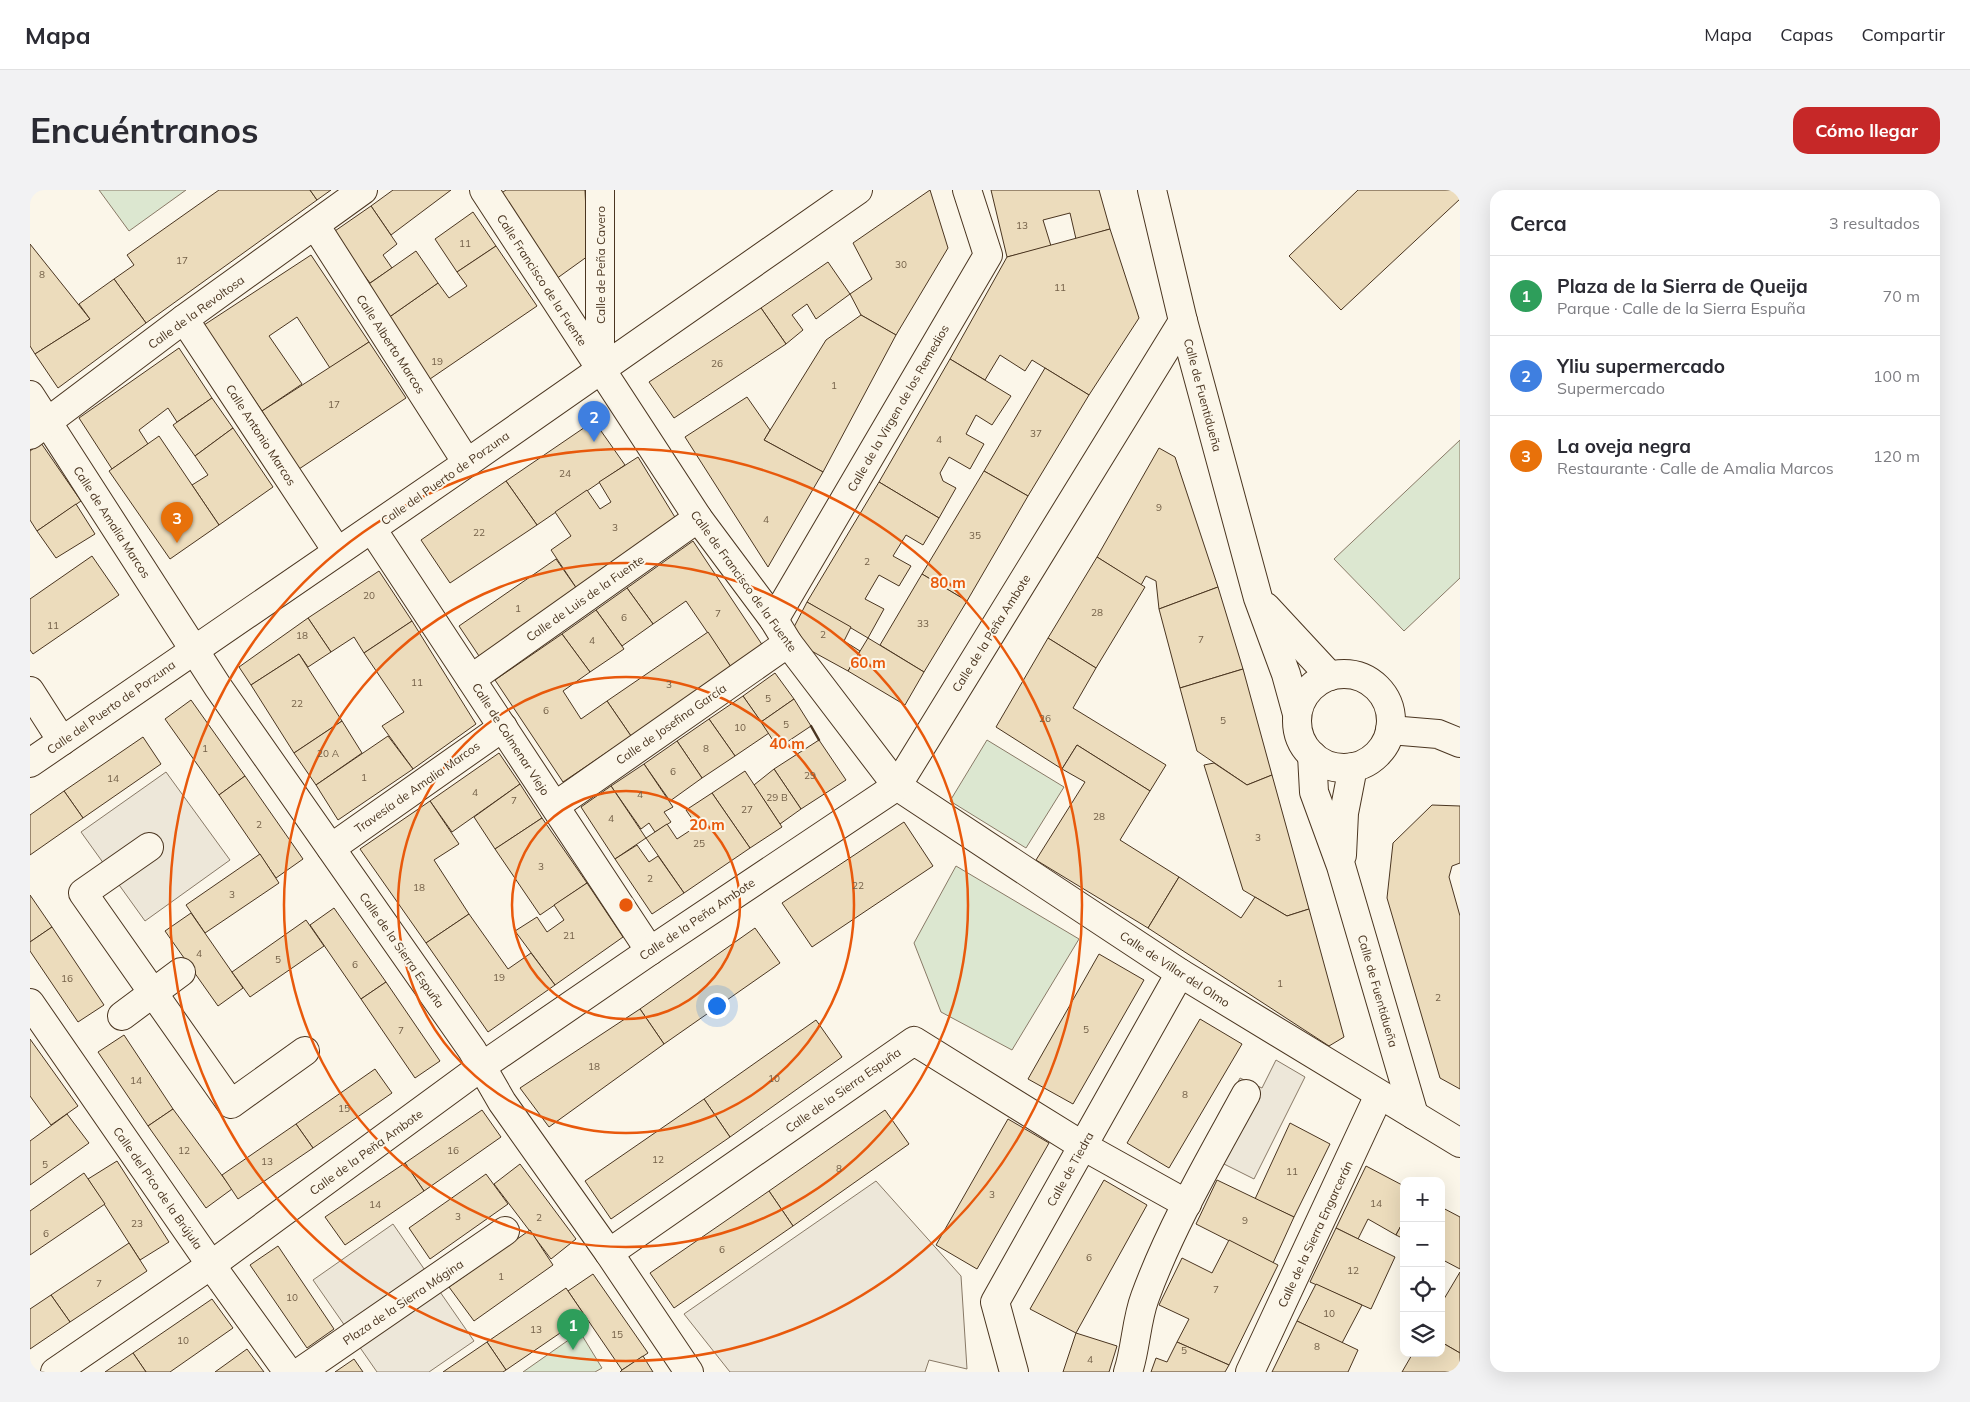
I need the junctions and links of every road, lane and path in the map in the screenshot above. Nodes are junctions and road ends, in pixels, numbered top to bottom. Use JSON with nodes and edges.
{"nodes":[{"id":1,"x":363,"y":190,"type":"edge"},
{"id":2,"x":484,"y":190,"type":"edge"},
{"id":3,"x":600,"y":190,"type":"edge"},
{"id":4,"x":967,"y":190,"type":"edge"},
{"id":5,"x":1152,"y":190,"type":"edge"},
{"id":6,"x":847,"y":193,"type":"edge"},
{"id":7,"x":315,"y":225,"type":"junction"},
{"id":8,"x":184,"y":319,"type":"junction"},
{"id":9,"x":1183,"y":321,"type":"junction"},
{"id":10,"x":600,"y":370,"type":"junction"},
{"id":11,"x":30,"y":395,"type":"edge"},
{"id":12,"x":39,"y":429,"type":"edge"},
{"id":13,"x":467,"y":463,"type":"junction"},
{"id":14,"x":698,"y":518,"type":"junction"},
{"id":15,"x":372,"y":529,"type":"junction"},
{"id":16,"x":337,"y":551,"type":"junction"},
{"id":17,"x":1258,"y":598,"type":"junction"},
{"id":18,"x":781,"y":631,"type":"junction"},
{"id":19,"x":194,"y":649,"type":"junction"},
{"id":20,"x":1330,"y":676,"type":"junction"},
{"id":21,"x":472,"y":679,"type":"junction"},
{"id":22,"x":30,"y":691,"type":"edge"},
{"id":23,"x":1297,"y":714,"type":"junction"},
{"id":24,"x":503,"y":727,"type":"junction"},
{"id":25,"x":1390,"y":730,"type":"junction"},
{"id":26,"x":62,"y":741,"type":"junction"},
{"id":27,"x":1460,"y":743,"type":"edge"},
{"id":28,"x":1312,"y":756,"type":"junction"},
{"id":29,"x":30,"y":763,"type":"edge"},
{"id":30,"x":1353,"y":767,"type":"junction"},
{"id":31,"x":897,"y":786,"type":"junction"},
{"id":32,"x":555,"y":806,"type":"junction"},
{"id":33,"x":149,"y":847,"type":"dead end"},
{"id":34,"x":330,"y":848,"type":"junction"},
{"id":35,"x":1341,"y":866,"type":"junction"},
{"id":36,"x":650,"y":950,"type":"junction"},
{"id":37,"x":181,"y":972,"type":"dead end"},
{"id":38,"x":1180,"y":973,"type":"junction"},
{"id":39,"x":152,"y":993,"type":"junction"},
{"id":40,"x":30,"y":1003,"type":"edge"},
{"id":41,"x":122,"y":1016,"type":"dead end"},
{"id":42,"x":305,"y":1051,"type":"dead end"},
{"id":43,"x":481,"y":1067,"type":"junction"},
{"id":44,"x":1246,"y":1094,"type":"dead end"},
{"id":45,"x":1380,"y":1095,"type":"junction"},
{"id":46,"x":1414,"y":1116,"type":"junction"},
{"id":47,"x":1460,"y":1143,"type":"edge"},
{"id":48,"x":1083,"y":1146,"type":"junction"},
{"id":49,"x":1187,"y":1204,"type":"junction"},
{"id":50,"x":505,"y":1231,"type":"dead end"},
{"id":51,"x":609,"y":1253,"type":"junction"},
{"id":52,"x":211,"y":1265,"type":"junction"},
{"id":53,"x":55,"y":1372,"type":"edge"},
{"id":54,"x":288,"y":1372,"type":"edge"},
{"id":55,"x":300,"y":1372,"type":"edge"},
{"id":56,"x":690,"y":1372,"type":"edge"},
{"id":57,"x":1014,"y":1372,"type":"edge"},
{"id":58,"x":1128,"y":1372,"type":"edge"},
{"id":59,"x":1250,"y":1372,"type":"edge"}],
"edges":[{"from":1,"to":7,"type":"street","name":"Calle de la Revoltosa"},
{"from":2,"to":10,"type":"street","name":"Calle Francisco de la Fuente"},
{"from":3,"to":10,"type":"street","name":"Calle de Peña Cavero"},
{"from":4,"to":18,"type":"street","name":"Calle de la Virgen de los Remedios"},
{"from":5,"to":9,"type":"street","name":"Calle de Fuentidueña"},
{"from":6,"to":10,"type":"street","name":"Calle del Puerto de Porzuna"},
{"from":7,"to":8,"type":"street","name":"Calle de la Revoltosa"},
{"from":7,"to":13,"type":"street","name":"Calle Alberto Marcos"},
{"from":8,"to":12,"type":"street","name":"Calle de la Revoltosa"},
{"from":8,"to":16,"type":"street","name":"Calle Antonio Marcos"},
{"from":9,"to":17,"type":"street","name":"Calle de Fuentidueña"},
{"from":9,"to":31,"type":"street","name":"Calle de la Peña Ambote"},
{"from":10,"to":13,"type":"street","name":"Calle del Puerto de Porzuna"},
{"from":10,"to":14,"type":"street","name":"Calle de Francisco de la Fuente"},
{"from":11,"to":12,"type":"street","name":"Calle de Amalia Marcos"},
{"from":12,"to":19,"type":"street","name":"Calle de Amalia Marcos"},
{"from":13,"to":15,"type":"street","name":"Calle del Puerto de Porzuna"},
{"from":14,"to":18,"type":"street","name":"Calle de Francisco de la Fuente"},
{"from":14,"to":21,"type":"street","name":"Calle de Luis de la Fuente"},
{"from":15,"to":16,"type":"street","name":"Calle del Puerto de Porzuna"},
{"from":15,"to":21,"type":"street","name":"Calle de Colmenar Viejo"},
{"from":16,"to":19,"type":"street","name":"Calle del Puerto de Porzuna"},
{"from":17,"to":20,"type":"street","name":"Calle de Fuentidueña"},
{"from":17,"to":23,"type":"street","name":"Calle de Fuentidueña"},
{"from":18,"to":31,"type":"street","name":"Calle de Francisco de la Fuente"},
{"from":18,"to":32,"type":"street","name":"Calle de Josefina García"},
{"from":19,"to":26,"type":"street","name":"Calle del Puerto de Porzuna"},
{"from":19,"to":34,"type":"street","name":"Calle de la Sierra Espuña"},
{"from":20,"to":23,"type":"street"},
{"from":20,"to":25,"type":"street"},
{"from":21,"to":24,"type":"street","name":"Calle de Colmenar Viejo"},
{"from":22,"to":26,"type":"street"},
{"from":23,"to":28,"type":"street"},
{"from":24,"to":32,"type":"street","name":"Calle de Colmenar Viejo"},
{"from":24,"to":34,"type":"street","name":"Travesía de Amalia Marcos"},
{"from":25,"to":27,"type":"street"},
{"from":25,"to":30,"type":"street"},
{"from":26,"to":29,"type":"street","name":"Calle del Puerto de Porzuna"},
{"from":28,"to":30,"type":"street"},
{"from":28,"to":35,"type":"street","name":"Calle de Fuentidueña"},
{"from":30,"to":35,"type":"street","name":"Calle de Fuentidueña"},
{"from":31,"to":36,"type":"street","name":"Calle de la Peña Ambote"},
{"from":31,"to":38,"type":"street","name":"Calle de Villar del Olmo"},
{"from":32,"to":36,"type":"street","name":"Calle de Colmenar Viejo"},
{"from":33,"to":39,"type":"street"},
{"from":34,"to":43,"type":"street","name":"Calle de la Sierra Espuña"},
{"from":35,"to":46,"type":"street","name":"Calle de Fuentidueña"},
{"from":36,"to":43,"type":"street","name":"Calle de la Peña Ambote"},
{"from":37,"to":39,"type":"street"},
{"from":38,"to":45,"type":"street","name":"Calle de Villar del Olmo"},
{"from":38,"to":48,"type":"street","name":"Calle de Tiedra"},
{"from":39,"to":41,"type":"street"},
{"from":39,"to":42,"type":"street"},
{"from":40,"to":52,"type":"street","name":"Calle del Pico de la Brújula"},
{"from":43,"to":51,"type":"street","name":"Calle de la Sierra Espuña"},
{"from":43,"to":52,"type":"street","name":"Calle de la Peña Ambote"},
{"from":44,"to":49,"type":"street"},
{"from":45,"to":46,"type":"street","name":"Calle de Villar del Olmo"},
{"from":45,"to":59,"type":"street","name":"Calle de la Sierra Engarcerán"},
{"from":46,"to":47,"type":"street","name":"Calle de Villar del Olmo"},
{"from":48,"to":49,"type":"street","name":"Calle de la Sierra Espuña"},
{"from":48,"to":51,"type":"street","name":"Calle de la Sierra Espuña"},
{"from":48,"to":57,"type":"street","name":"Calle de Tiedra"},
{"from":49,"to":58,"type":"street"},
{"from":50,"to":55,"type":"street","name":"Plaza de la Sierra Mágina"},
{"from":51,"to":56,"type":"street","name":"Calle de la Sierra Espuña"},
{"from":52,"to":53,"type":"street","name":"Calle de la Peña Ambote"},
{"from":52,"to":54,"type":"street","name":"Calle del Pico de la Brújula"}]}
